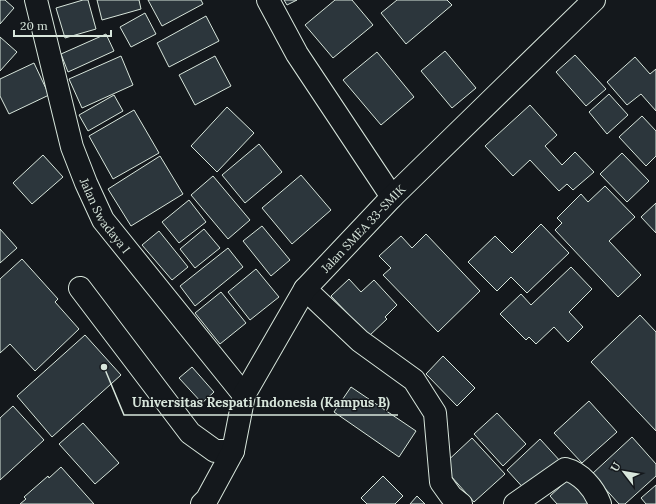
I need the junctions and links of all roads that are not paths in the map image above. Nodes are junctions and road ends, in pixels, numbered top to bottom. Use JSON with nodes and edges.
{"nodes":[{"id":1,"x":36,"y":0,"type":"edge"},
{"id":2,"x":268,"y":0,"type":"edge"},
{"id":3,"x":594,"y":0,"type":"edge"},
{"id":4,"x":392,"y":197,"type":"junction"},
{"id":5,"x":80,"y":288,"type":"dead end"},
{"id":6,"x":305,"y":289,"type":"junction"},
{"id":7,"x":244,"y":395,"type":"junction"},
{"id":8,"x":233,"y":451,"type":"junction"},
{"id":9,"x":207,"y":502,"type":"edge"},
{"id":10,"x":461,"y":504,"type":"edge"},
{"id":11,"x":515,"y":504,"type":"edge"},
{"id":12,"x":600,"y":504,"type":"edge"}],
"edges":[{"from":1,"to":7,"type":"street","name":"Jalan Swadaya I"},
{"from":2,"to":4,"type":"street"},
{"from":3,"to":4,"type":"street","name":"Jalan SMEA 33-SMIK"},
{"from":4,"to":6,"type":"street","name":"Jalan SMEA 33-SMIK"},
{"from":5,"to":8,"type":"street"},
{"from":6,"to":7,"type":"street","name":"Jalan SMEA 33-SMIK"},
{"from":6,"to":10,"type":"street"},
{"from":7,"to":8,"type":"street","name":"Jalan SMEA 33-SMIK"},
{"from":8,"to":9,"type":"street","name":"Jalan SMEA 33-SMIK"},
{"from":11,"to":12,"type":"street"}]}
